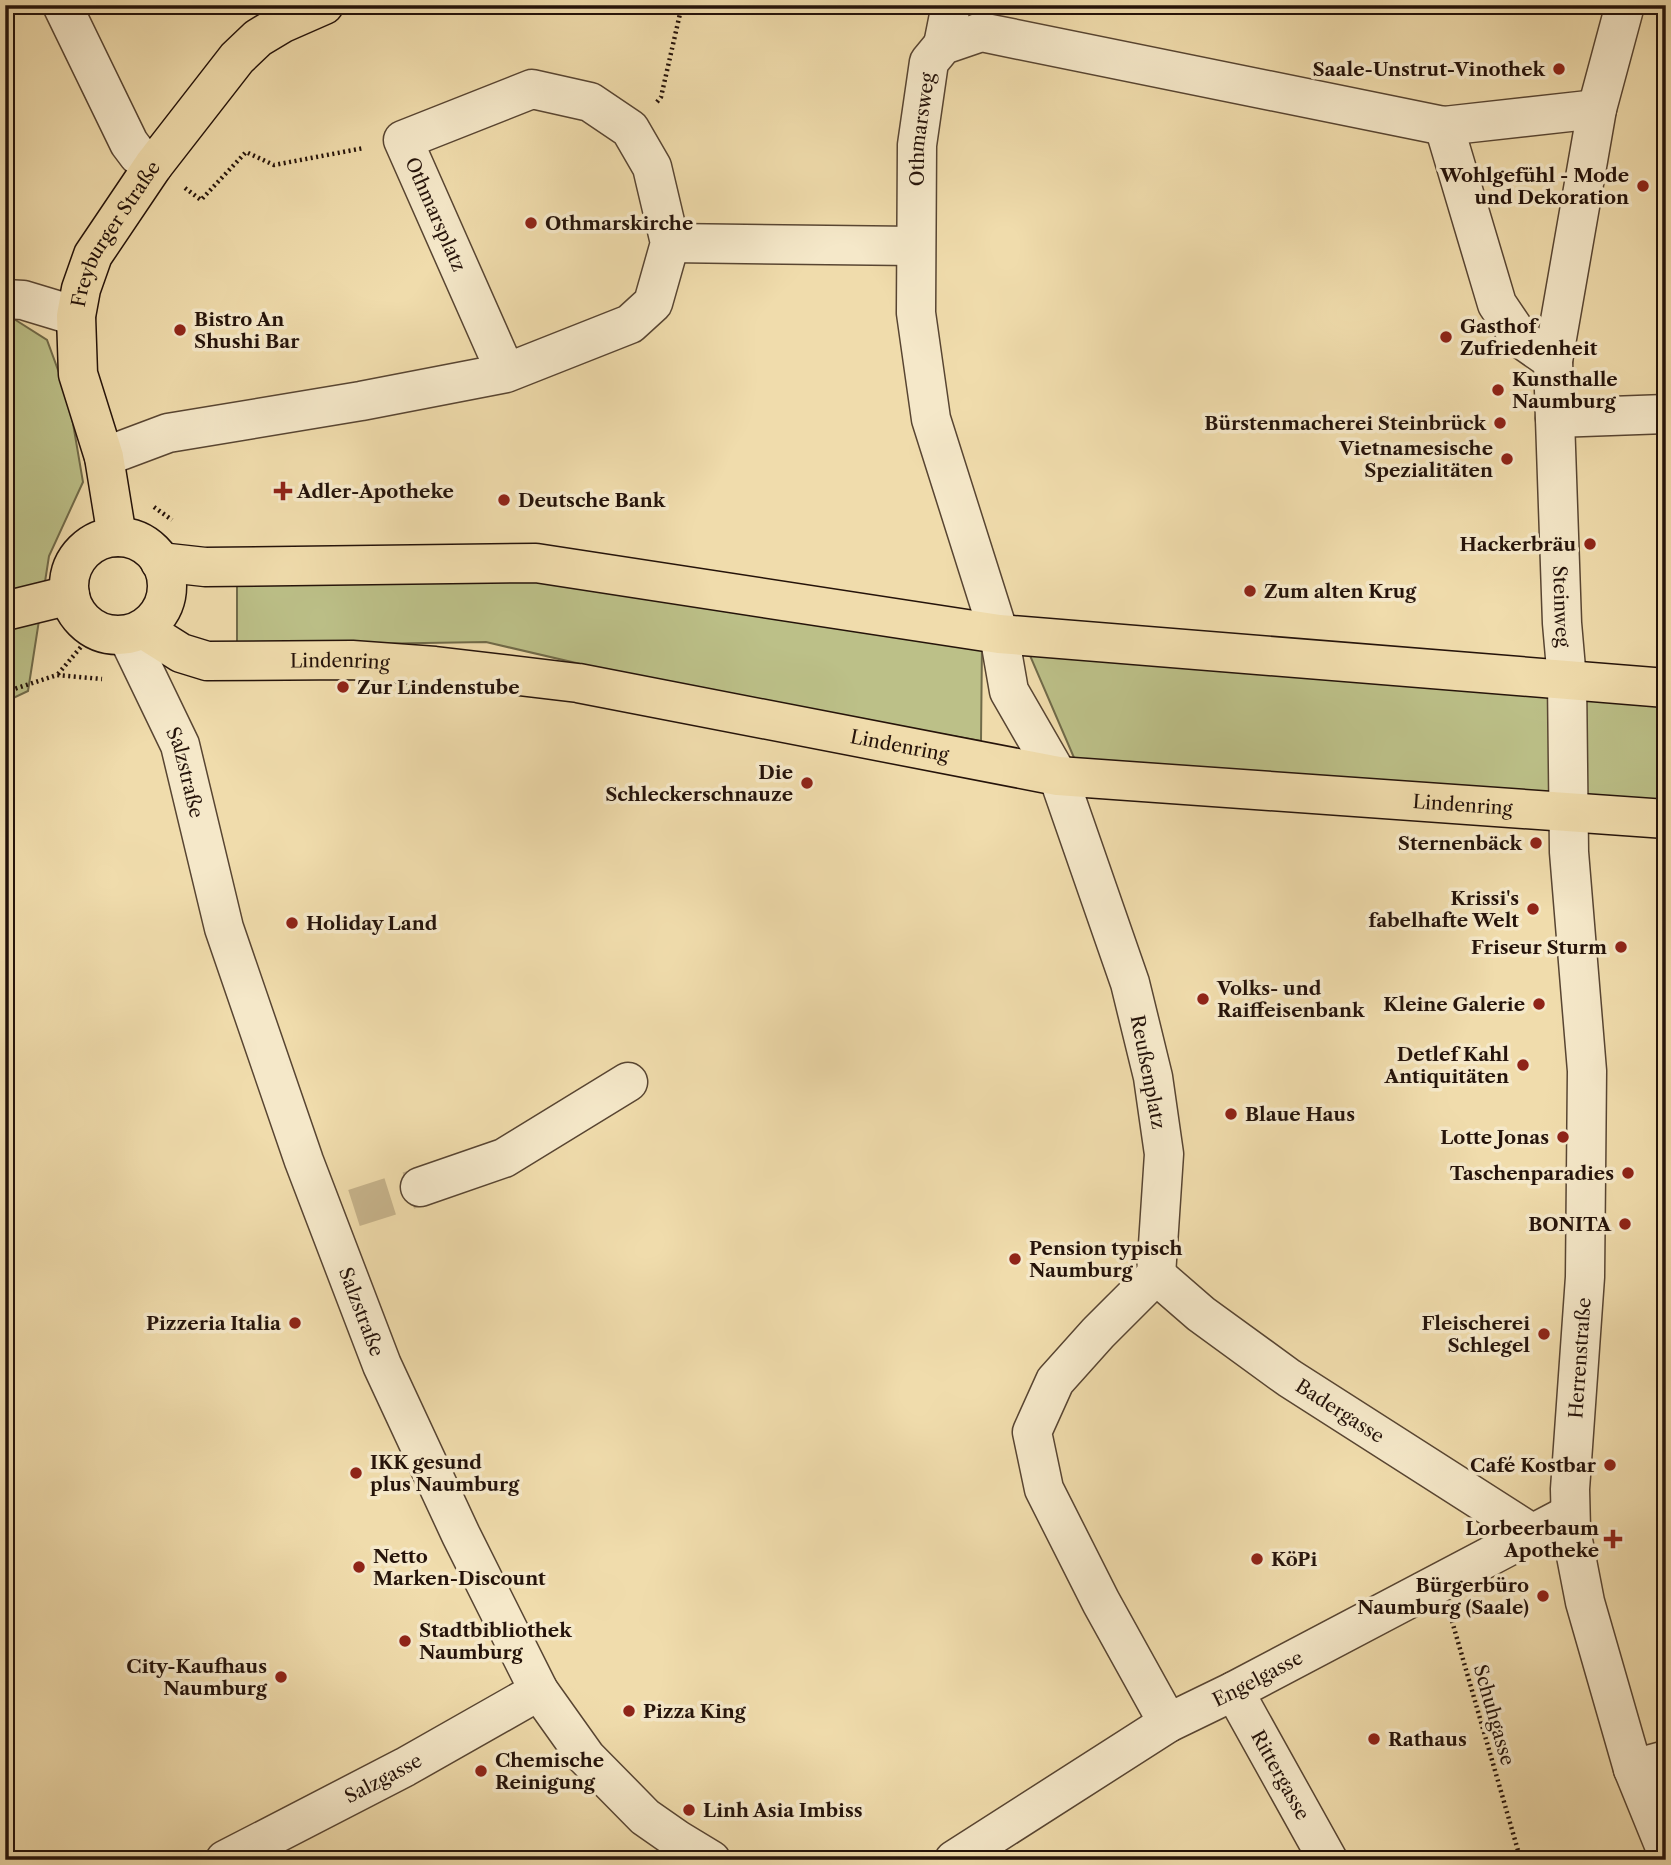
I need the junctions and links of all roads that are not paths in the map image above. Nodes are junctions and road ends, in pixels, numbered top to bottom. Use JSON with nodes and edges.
{"nodes":[{"id":1,"x":62,"y":5,"type":"edge"},
{"id":2,"x":324,"y":5,"type":"edge"},
{"id":3,"x":951,"y":5,"type":"edge"},
{"id":4,"x":1625,"y":5,"type":"edge"},
{"id":5,"x":943,"y":45,"type":"junction"},
{"id":6,"x":1597,"y":108,"type":"junction"},
{"id":7,"x":1444,"y":126,"type":"junction"},
{"id":8,"x":153,"y":166,"type":"junction"},
{"id":9,"x":670,"y":243,"type":"junction"},
{"id":10,"x":915,"y":246,"type":"junction"},
{"id":11,"x":5,"y":299,"type":"edge"},
{"id":12,"x":76,"y":316,"type":"junction"},
{"id":13,"x":1553,"y":361,"type":"junction"},
{"id":14,"x":506,"y":373,"type":"junction"},
{"id":15,"x":1666,"y":414,"type":"edge"},
{"id":16,"x":1555,"y":418,"type":"junction"},
{"id":17,"x":104,"y":457,"type":"junction"},
{"id":18,"x":117,"y":537,"type":"junction"},
{"id":19,"x":160,"y":562,"type":"junction"},
{"id":20,"x":70,"y":595,"type":"junction"},
{"id":21,"x":5,"y":611,"type":"edge"},
{"id":22,"x":122,"y":631,"type":"junction"},
{"id":23,"x":999,"y":634,"type":"junction"},
{"id":24,"x":1567,"y":680,"type":"junction"},
{"id":25,"x":1666,"y":688,"type":"edge"},
{"id":26,"x":1058,"y":776,"type":"junction"},
{"id":27,"x":1568,"y":811,"type":"junction"},
{"id":28,"x":1666,"y":819,"type":"edge"},
{"id":29,"x":1569,"y":852,"type":"joint"},
{"id":30,"x":628,"y":1082,"type":"dead end"},
{"id":31,"x":420,"y":1186,"type":"tunnel mouth"},
{"id":32,"x":1156,"y":1275,"type":"junction"},
{"id":33,"x":1570,"y":1514,"type":"junction"},
{"id":34,"x":1533,"y":1534,"type":"junction"},
{"id":35,"x":539,"y":1691,"type":"junction"},
{"id":36,"x":1234,"y":1691,"type":"junction"},
{"id":37,"x":1168,"y":1723,"type":"junction"},
{"id":38,"x":1649,"y":1764,"type":"edge"},
{"id":39,"x":1666,"y":1850,"type":"edge"},
{"id":40,"x":225,"y":1860,"type":"edge"},
{"id":41,"x":711,"y":1860,"type":"edge"},
{"id":42,"x":954,"y":1860,"type":"edge"},
{"id":43,"x":1328,"y":1860,"type":"edge"}],
"edges":[{"from":1,"to":8,"type":"street"},
{"from":2,"to":8,"type":"main road","name":"Freyburger Straße"},
{"from":3,"to":5,"type":"street"},
{"from":4,"to":6,"type":"street","name":"Steinweg"},
{"from":5,"to":7,"type":"street","name":"Othmarsweg"},
{"from":5,"to":10,"type":"street","name":"Othmarsweg"},
{"from":6,"to":7,"type":"street"},
{"from":6,"to":13,"type":"street","name":"Steinweg"},
{"from":7,"to":13,"type":"street"},
{"from":8,"to":12,"type":"main road","name":"Freyburger Straße"},
{"from":9,"to":10,"type":"street"},
{"from":9,"to":14,"type":"street","name":"Othmarsplatz"},
{"from":9,"to":14,"type":"street","name":"Othmarsplatz"},
{"from":10,"to":23,"type":"street","name":"Othmarsweg"},
{"from":11,"to":12,"type":"street"},
{"from":12,"to":17,"type":"main road","name":"Freyburger Straße"},
{"from":13,"to":16,"type":"street","name":"Steinweg"},
{"from":14,"to":17,"type":"street","name":"Othmarsplatz"},
{"from":15,"to":16,"type":"street"},
{"from":16,"to":24,"type":"street","name":"Steinweg"},
{"from":17,"to":18,"type":"main road","name":"Freyburger Straße"},
{"from":18,"to":19,"type":"main road"},
{"from":18,"to":20,"type":"main road"},
{"from":19,"to":22,"type":"main road"},
{"from":19,"to":23,"type":"main road"},
{"from":20,"to":21,"type":"main road"},
{"from":20,"to":22,"type":"main road"},
{"from":22,"to":26,"type":"main road","name":"Lindenring"},
{"from":22,"to":35,"type":"street","name":"Salzstraße"},
{"from":23,"to":24,"type":"main road"},
{"from":23,"to":26,"type":"street","name":"Reußenplatz"},
{"from":24,"to":25,"type":"main road"},
{"from":24,"to":27,"type":"street","name":"Steinweg"},
{"from":26,"to":27,"type":"main road","name":"Lindenring"},
{"from":26,"to":32,"type":"street","name":"Reußenplatz"},
{"from":27,"to":28,"type":"main road","name":"Lindenring"},
{"from":27,"to":29,"type":"street","name":"Steinweg"},
{"from":29,"to":33,"type":"street","name":"Herrenstraße"},
{"from":30,"to":31,"type":"street"},
{"from":32,"to":34,"type":"street","name":"Badergasse"},
{"from":32,"to":37,"type":"street"},
{"from":33,"to":34,"type":"street","name":"Engelgasse"},
{"from":33,"to":38,"type":"street","name":"Herrenstraße"},
{"from":34,"to":36,"type":"street","name":"Engelgasse"},
{"from":35,"to":40,"type":"street","name":"Salzgasse"},
{"from":35,"to":41,"type":"street","name":"Salzstraße"},
{"from":36,"to":37,"type":"street","name":"Engelgasse"},
{"from":36,"to":43,"type":"street","name":"Rittergasse"},
{"from":37,"to":42,"type":"street","name":"Engelgasse"},
{"from":38,"to":39,"type":"street","name":"Herrenstraße"}]}
